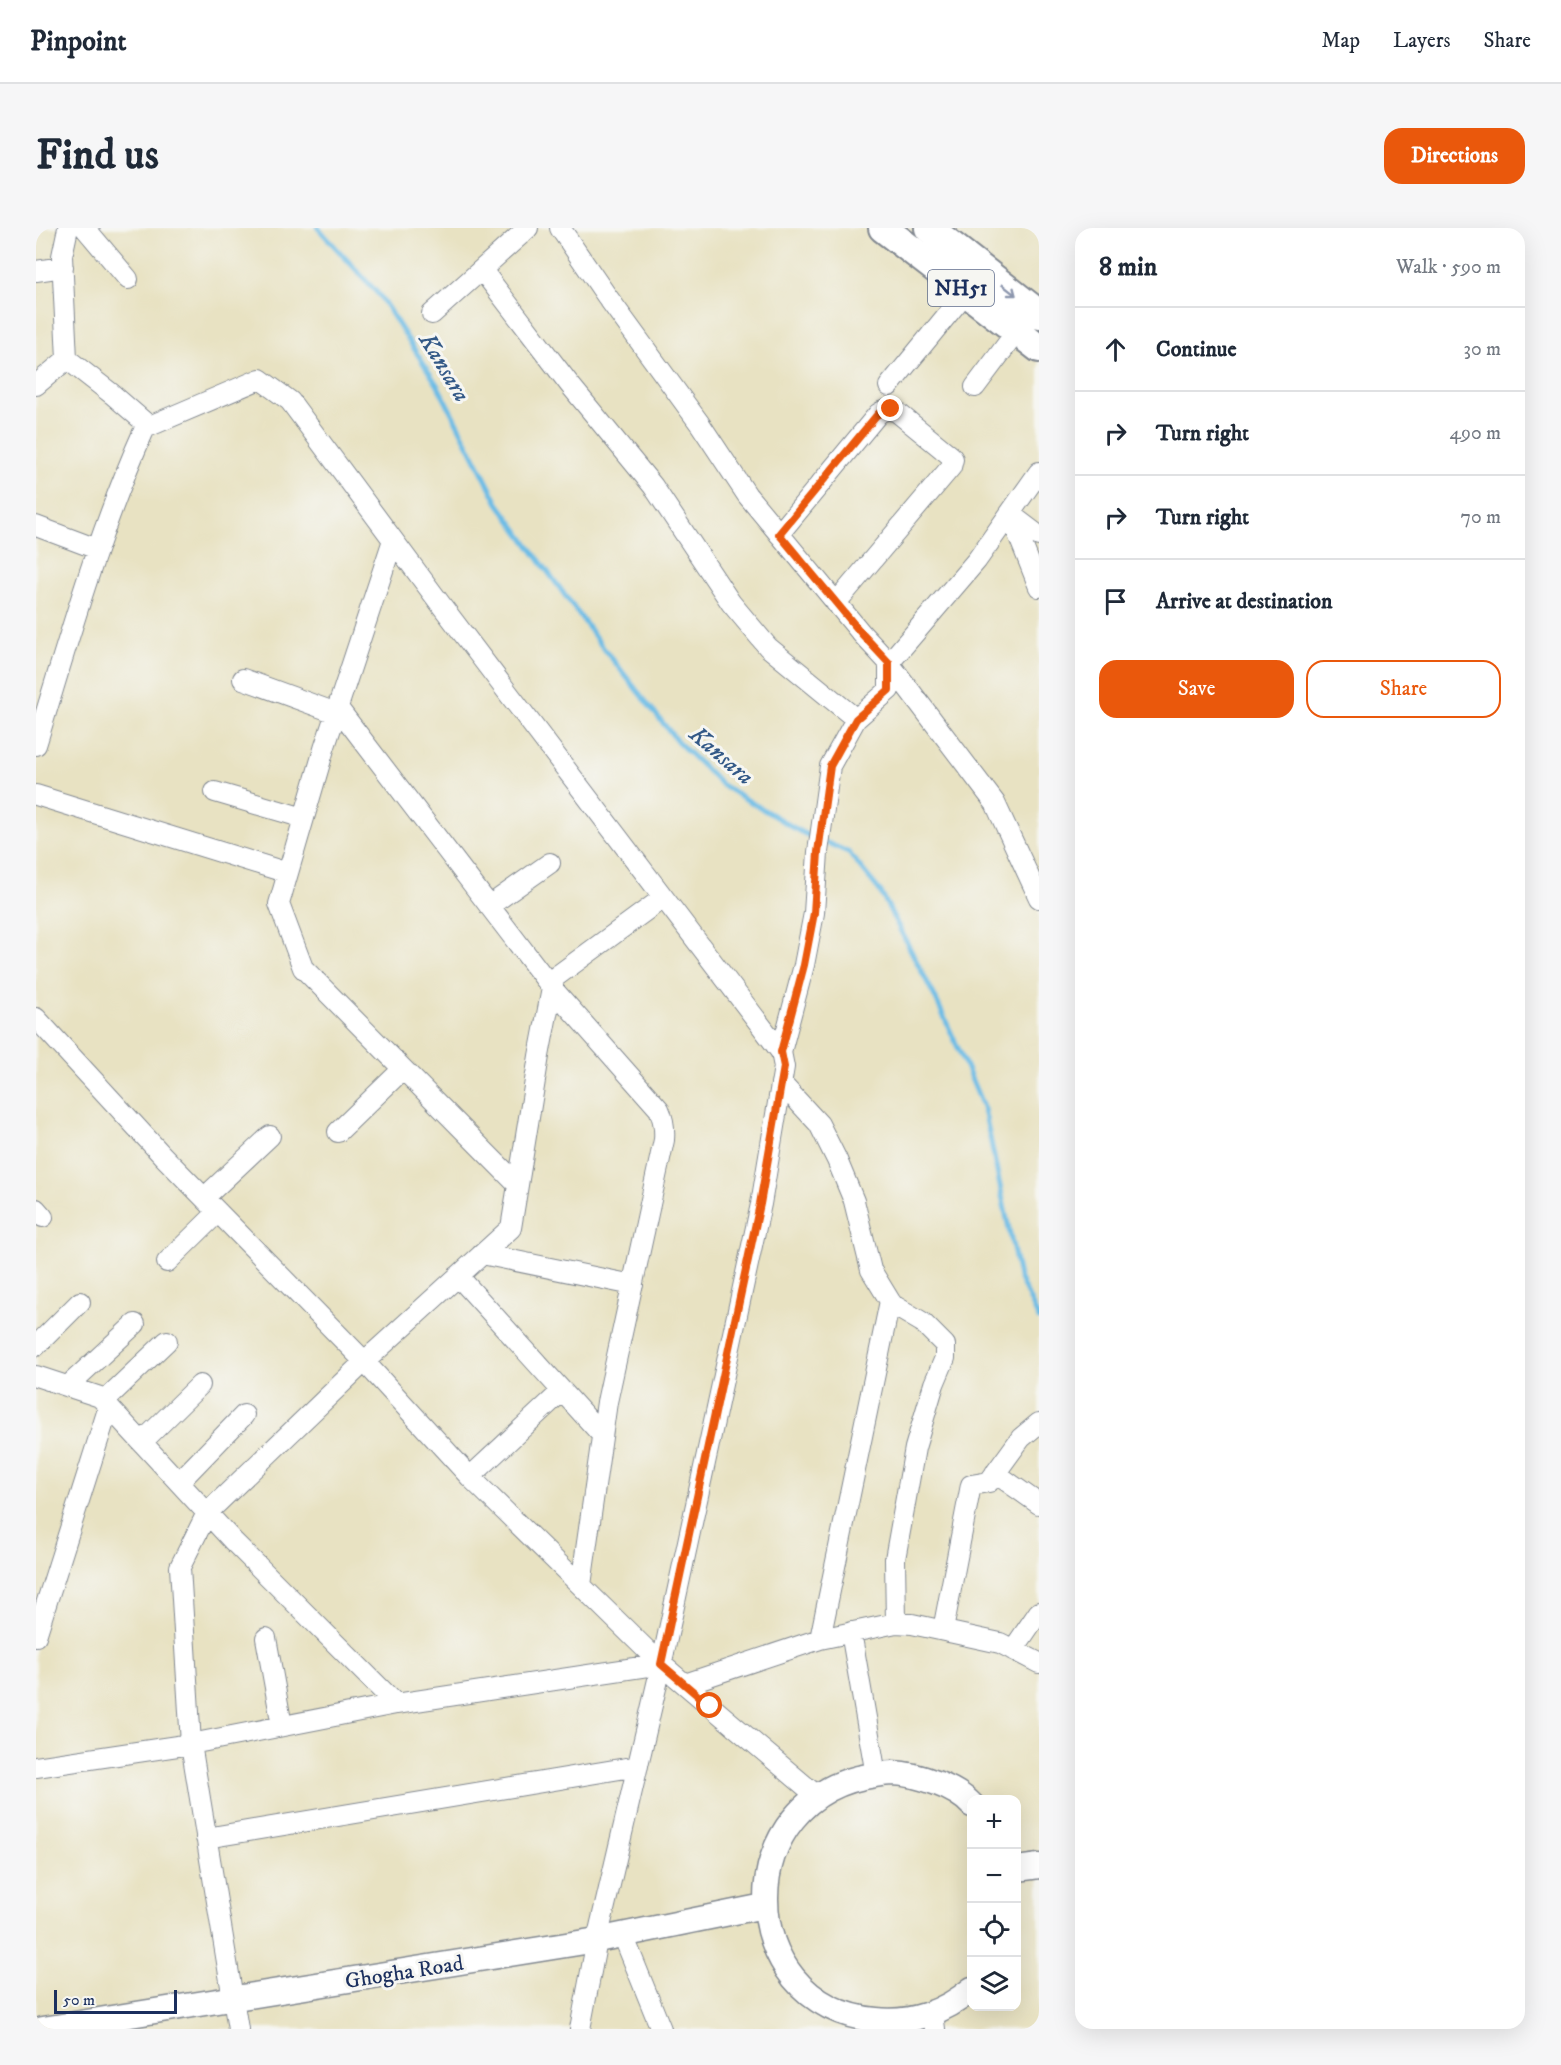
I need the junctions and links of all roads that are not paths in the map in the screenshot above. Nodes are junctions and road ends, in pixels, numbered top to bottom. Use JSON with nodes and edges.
{"nodes":[{"id":1,"x":68,"y":228,"type":"edge"},
{"id":2,"x":85,"y":228,"type":"edge"},
{"id":3,"x":528,"y":228,"type":"edge"},
{"id":4,"x":560,"y":228,"type":"edge"},
{"id":5,"x":883,"y":228,"type":"edge"},
{"id":6,"x":932,"y":229,"type":"edge"},
{"id":7,"x":915,"y":252,"type":"junction"},
{"id":8,"x":63,"y":267,"type":"junction"},
{"id":9,"x":482,"y":270,"type":"junction"},
{"id":10,"x":36,"y":271,"type":"edge"},
{"id":11,"x":128,"y":279,"type":"dead end"},
{"id":12,"x":966,"y":292,"type":"junction"},
{"id":13,"x":432,"y":314,"type":"dead end"},
{"id":14,"x":1039,"y":314,"type":"edge"},
{"id":15,"x":1028,"y":340,"type":"edge"},
{"id":16,"x":67,"y":359,"type":"junction"},
{"id":17,"x":36,"y":385,"type":"edge"},
{"id":18,"x":889,"y":386,"type":"dead end"},
{"id":19,"x":975,"y":387,"type":"dead end"},
{"id":20,"x":149,"y":426,"type":"junction"},
{"id":21,"x":1038,"y":477,"type":"edge"},
{"id":22,"x":1010,"y":514,"type":"junction"},
{"id":23,"x":36,"y":526,"type":"edge"},
{"id":24,"x":779,"y":534,"type":"junction"},
{"id":25,"x":1039,"y":536,"type":"edge"},
{"id":26,"x":393,"y":540,"type":"junction"},
{"id":27,"x":97,"y":549,"type":"junction"},
{"id":28,"x":1039,"y":587,"type":"edge"},
{"id":29,"x":836,"y":603,"type":"junction"},
{"id":30,"x":889,"y":663,"type":"junction"},
{"id":31,"x":243,"y":679,"type":"dead end"},
{"id":32,"x":337,"y":711,"type":"junction"},
{"id":33,"x":856,"y":719,"type":"junction"},
{"id":34,"x":36,"y":745,"type":"edge"},
{"id":35,"x":215,"y":792,"type":"dead end"},
{"id":36,"x":36,"y":795,"type":"edge"},
{"id":37,"x":304,"y":818,"type":"junction"},
{"id":38,"x":550,"y":863,"type":"dead end"},
{"id":39,"x":288,"y":873,"type":"junction"},
{"id":40,"x":663,"y":898,"type":"junction"},
{"id":41,"x":1039,"y":898,"type":"edge"},
{"id":42,"x":489,"y":906,"type":"junction"},
{"id":43,"x":552,"y":988,"type":"junction"},
{"id":44,"x":36,"y":1018,"type":"edge"},
{"id":45,"x":781,"y":1052,"type":"junction"},
{"id":46,"x":403,"y":1070,"type":"junction"},
{"id":47,"x":781,"y":1083,"type":"junction"},
{"id":48,"x":338,"y":1132,"type":"dead end"},
{"id":49,"x":270,"y":1136,"type":"dead end"},
{"id":50,"x":518,"y":1185,"type":"junction"},
{"id":51,"x":204,"y":1198,"type":"junction"},
{"id":52,"x":218,"y":1212,"type":"junction"},
{"id":53,"x":482,"y":1254,"type":"junction"},
{"id":54,"x":167,"y":1262,"type":"dead end"},
{"id":55,"x":458,"y":1276,"type":"junction"},
{"id":56,"x":633,"y":1285,"type":"junction"},
{"id":57,"x":890,"y":1300,"type":"junction"},
{"id":58,"x":80,"y":1302,"type":"dead end"},
{"id":59,"x":135,"y":1324,"type":"dead end"},
{"id":60,"x":167,"y":1341,"type":"dead end"},
{"id":61,"x":36,"y":1346,"type":"edge"},
{"id":62,"x":364,"y":1362,"type":"junction"},
{"id":63,"x":36,"y":1376,"type":"edge"},
{"id":64,"x":200,"y":1385,"type":"dead end"},
{"id":65,"x":68,"y":1386,"type":"junction"},
{"id":66,"x":562,"y":1391,"type":"junction"},
{"id":67,"x":106,"y":1403,"type":"junction"},
{"id":68,"x":244,"y":1415,"type":"dead end"},
{"id":69,"x":1039,"y":1423,"type":"edge"},
{"id":70,"x":602,"y":1434,"type":"junction"},
{"id":71,"x":142,"y":1442,"type":"junction"},
{"id":72,"x":995,"y":1473,"type":"junction"},
{"id":73,"x":470,"y":1477,"type":"junction"},
{"id":74,"x":179,"y":1482,"type":"junction"},
{"id":75,"x":1039,"y":1504,"type":"edge"},
{"id":76,"x":207,"y":1512,"type":"junction"},
{"id":77,"x":581,"y":1585,"type":"junction"},
{"id":78,"x":1039,"y":1612,"type":"edge"},
{"id":79,"x":896,"y":1623,"type":"junction"},
{"id":80,"x":943,"y":1630,"type":"junction"},
{"id":81,"x":851,"y":1632,"type":"junction"},
{"id":82,"x":36,"y":1636,"type":"edge"},
{"id":83,"x":266,"y":1638,"type":"dead end"},
{"id":84,"x":820,"y":1639,"type":"junction"},
{"id":85,"x":1013,"y":1650,"type":"junction"},
{"id":86,"x":1039,"y":1663,"type":"edge"},
{"id":87,"x":661,"y":1664,"type":"junction"},
{"id":88,"x":685,"y":1684,"type":"junction"},
{"id":89,"x":396,"y":1704,"type":"junction"},
{"id":90,"x":282,"y":1726,"type":"junction"},
{"id":91,"x":191,"y":1744,"type":"junction"},
{"id":92,"x":638,"y":1766,"type":"junction"},
{"id":93,"x":36,"y":1767,"type":"edge"},
{"id":94,"x":876,"y":1775,"type":"junction"},
{"id":95,"x":817,"y":1796,"type":"junction"},
{"id":96,"x":967,"y":1802,"type":"edge"},
{"id":97,"x":206,"y":1838,"type":"junction"},
{"id":98,"x":1039,"y":1866,"type":"edge"},
{"id":99,"x":1021,"y":1868,"type":"edge"},
{"id":100,"x":764,"y":1905,"type":"junction"},
{"id":101,"x":623,"y":1935,"type":"junction"},
{"id":102,"x":597,"y":1940,"type":"junction"},
{"id":103,"x":967,"y":1993,"type":"edge"},
{"id":104,"x":233,"y":1998,"type":"junction"},
{"id":105,"x":934,"y":2021,"type":"edge"},
{"id":106,"x":43,"y":2029,"type":"edge"},
{"id":107,"x":238,"y":2029,"type":"edge"},
{"id":108,"x":580,"y":2029,"type":"edge"},
{"id":109,"x":661,"y":2029,"type":"edge"}],
"edges":[{"from":1,"to":8,"type":"street"},
{"from":2,"to":11,"type":"street"},
{"from":3,"to":9,"type":"street"},
{"from":4,"to":24,"type":"street"},
{"from":5,"to":7,"type":"highway","number":"NH51"},
{"from":6,"to":7,"type":"street"},
{"from":6,"to":14,"type":"highway","number":"NH51","one_way":true},
{"from":7,"to":12,"type":"highway","number":"NH51"},
{"from":8,"to":10,"type":"street"},
{"from":8,"to":16,"type":"street"},
{"from":9,"to":13,"type":"street"},
{"from":9,"to":33,"type":"street"},
{"from":12,"to":15,"type":"highway","number":"NH51"},
{"from":12,"to":18,"type":"street"},
{"from":15,"to":19,"type":"street"},
{"from":16,"to":17,"type":"street"},
{"from":16,"to":20,"type":"street"},
{"from":20,"to":26,"type":"street"},
{"from":20,"to":27,"type":"street"},
{"from":21,"to":22,"type":"street"},
{"from":22,"to":25,"type":"street"},
{"from":22,"to":28,"type":"street"},
{"from":22,"to":30,"type":"street"},
{"from":23,"to":27,"type":"street"},
{"from":24,"to":29,"type":"street"},
{"from":24,"to":29,"type":"street"},
{"from":26,"to":32,"type":"street"},
{"from":26,"to":40,"type":"street"},
{"from":27,"to":34,"type":"street"},
{"from":29,"to":30,"type":"street"},
{"from":30,"to":33,"type":"street"},
{"from":30,"to":41,"type":"street"},
{"from":31,"to":32,"type":"street"},
{"from":32,"to":37,"type":"street"},
{"from":32,"to":42,"type":"street"},
{"from":33,"to":45,"type":"street"},
{"from":35,"to":37,"type":"street"},
{"from":36,"to":39,"type":"street"},
{"from":37,"to":39,"type":"street"},
{"from":38,"to":42,"type":"street"},
{"from":39,"to":46,"type":"street"},
{"from":40,"to":43,"type":"street"},
{"from":40,"to":45,"type":"street"},
{"from":42,"to":43,"type":"street"},
{"from":43,"to":50,"type":"street"},
{"from":43,"to":56,"type":"street"},
{"from":44,"to":51,"type":"street"},
{"from":45,"to":47,"type":"street"},
{"from":46,"to":48,"type":"street"},
{"from":46,"to":50,"type":"street"},
{"from":47,"to":57,"type":"street"},
{"from":47,"to":87,"type":"street"},
{"from":49,"to":51,"type":"street"},
{"from":50,"to":53,"type":"street"},
{"from":51,"to":52,"type":"street"},
{"from":52,"to":54,"type":"street"},
{"from":52,"to":62,"type":"street"},
{"from":53,"to":55,"type":"street"},
{"from":53,"to":56,"type":"street"},
{"from":55,"to":62,"type":"street"},
{"from":55,"to":66,"type":"street"},
{"from":56,"to":70,"type":"street"},
{"from":57,"to":79,"type":"street"},
{"from":57,"to":84,"type":"street"},
{"from":58,"to":61,"type":"street"},
{"from":59,"to":65,"type":"street"},
{"from":60,"to":67,"type":"street"},
{"from":62,"to":73,"type":"street"},
{"from":62,"to":76,"type":"street"},
{"from":63,"to":65,"type":"street"},
{"from":64,"to":71,"type":"street"},
{"from":65,"to":67,"type":"street"},
{"from":66,"to":70,"type":"street"},
{"from":66,"to":73,"type":"street"},
{"from":67,"to":71,"type":"street"},
{"from":67,"to":82,"type":"street"},
{"from":68,"to":74,"type":"street"},
{"from":69,"to":72,"type":"street"},
{"from":70,"to":77,"type":"street"},
{"from":71,"to":74,"type":"street"},
{"from":72,"to":75,"type":"street"},
{"from":72,"to":80,"type":"street"},
{"from":73,"to":77,"type":"street"},
{"from":74,"to":76,"type":"street"},
{"from":76,"to":89,"type":"street"},
{"from":76,"to":91,"type":"street"},
{"from":77,"to":87,"type":"street"},
{"from":78,"to":85,"type":"street"},
{"from":79,"to":80,"type":"street"},
{"from":79,"to":81,"type":"street"},
{"from":80,"to":85,"type":"street"},
{"from":81,"to":84,"type":"street"},
{"from":81,"to":94,"type":"street"},
{"from":83,"to":90,"type":"street"},
{"from":84,"to":88,"type":"street"},
{"from":85,"to":86,"type":"street"},
{"from":87,"to":88,"type":"street"},
{"from":87,"to":89,"type":"street"},
{"from":87,"to":92,"type":"street"},
{"from":88,"to":95,"type":"street"},
{"from":89,"to":90,"type":"street"},
{"from":90,"to":91,"type":"street"},
{"from":91,"to":93,"type":"street"},
{"from":91,"to":97,"type":"street"},
{"from":92,"to":97,"type":"street"},
{"from":92,"to":102,"type":"street"},
{"from":94,"to":95,"type":"main road"},
{"from":94,"to":96,"type":"main road"},
{"from":95,"to":100,"type":"main road"},
{"from":97,"to":104,"type":"street"},
{"from":98,"to":99,"type":"main road"},
{"from":100,"to":101,"type":"main road","name":"Ghogha Road"},
{"from":100,"to":105,"type":"main road"},
{"from":101,"to":102,"type":"main road","name":"Ghogha Road"},
{"from":101,"to":109,"type":"street"},
{"from":102,"to":104,"type":"main road","name":"Ghogha Road"},
{"from":102,"to":108,"type":"street"},
{"from":103,"to":105,"type":"main road"},
{"from":104,"to":106,"type":"main road","name":"Ghogha Road"},
{"from":104,"to":107,"type":"street"}]}
